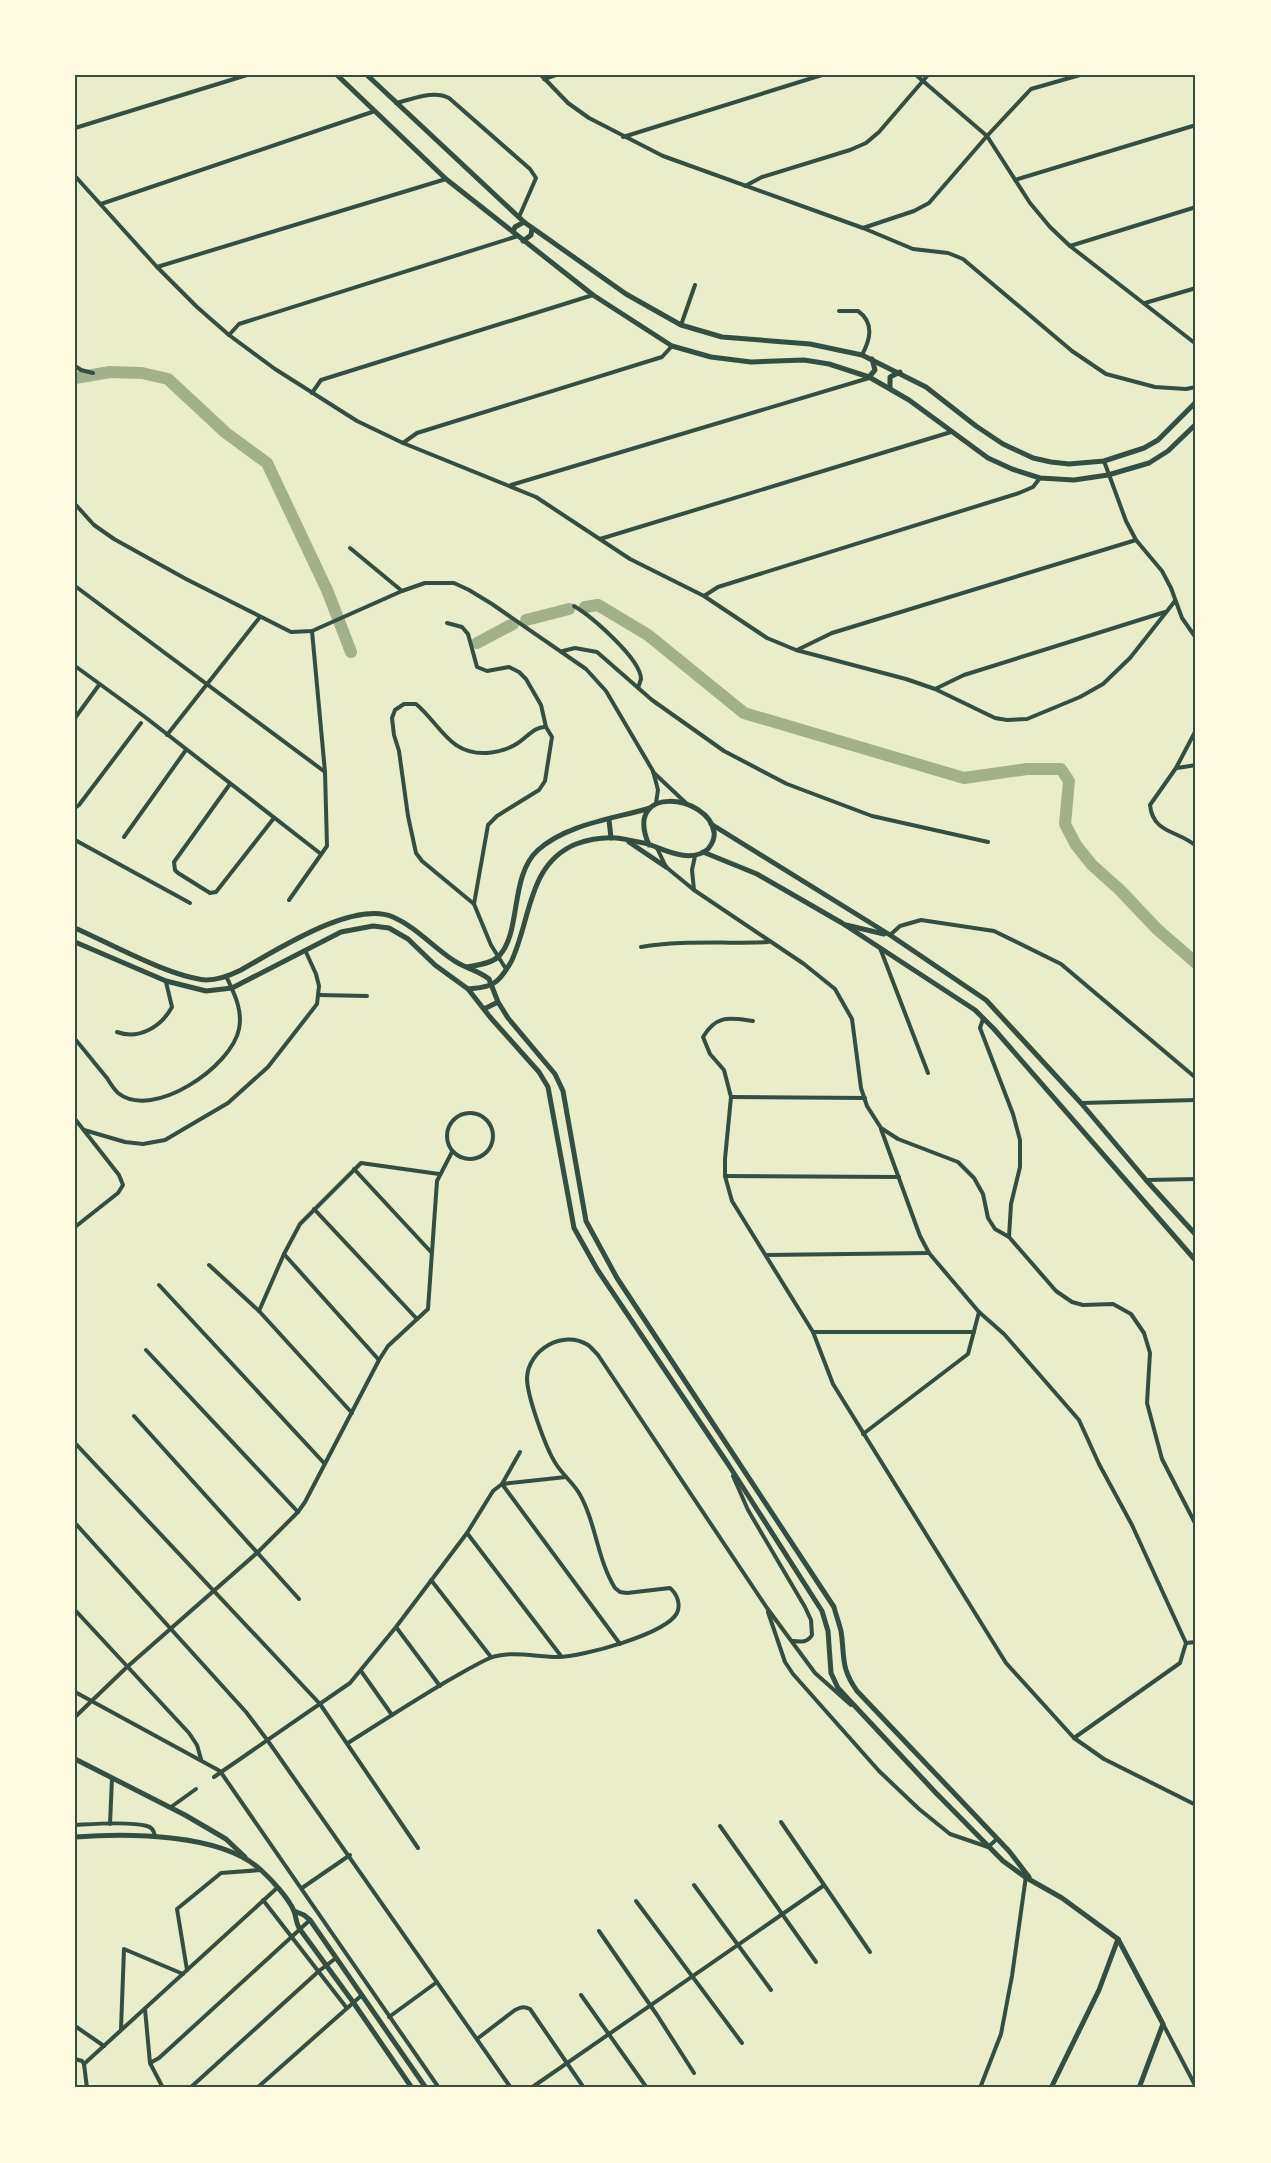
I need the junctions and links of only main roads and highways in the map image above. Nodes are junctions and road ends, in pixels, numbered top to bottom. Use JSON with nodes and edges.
{"nodes":[{"id":1,"x":337,"y":75,"type":"edge"},
{"id":2,"x":367,"y":75,"type":"edge"},
{"id":3,"x":524,"y":222,"type":"junction"},
{"id":4,"x":532,"y":228,"type":"junction"},
{"id":5,"x":515,"y":234,"type":"junction"},
{"id":6,"x":523,"y":241,"type":"junction"},
{"id":7,"x":872,"y":359,"type":"junction"},
{"id":8,"x":900,"y":372,"type":"junction"},
{"id":9,"x":869,"y":377,"type":"junction"},
{"id":10,"x":891,"y":388,"type":"junction"},
{"id":11,"x":1196,"y":402,"type":"edge"},
{"id":12,"x":1196,"y":424,"type":"edge"},
{"id":13,"x":654,"y":805,"type":"junction"},
{"id":14,"x":609,"y":820,"type":"junction"},
{"id":15,"x":711,"y":824,"type":"junction"},
{"id":16,"x":611,"y":838,"type":"junction"},
{"id":17,"x":625,"y":840,"type":"junction"},
{"id":18,"x":649,"y":845,"type":"junction"},
{"id":19,"x":703,"y":852,"type":"junction"},
{"id":20,"x":666,"y":867,"type":"road end"},
{"id":21,"x":842,"y":923,"type":"junction"},
{"id":22,"x":75,"y":928,"type":"edge"},
{"id":23,"x":890,"y":935,"type":"junction"},
{"id":24,"x":102,"y":939,"type":"junction"},
{"id":25,"x":75,"y":942,"type":"edge"},
{"id":26,"x":98,"y":951,"type":"junction"},
{"id":27,"x":465,"y":967,"type":"junction"},
{"id":28,"x":492,"y":985,"type":"junction"},
{"id":29,"x":468,"y":989,"type":"junction"},
{"id":30,"x":498,"y":1002,"type":"junction"},
{"id":31,"x":484,"y":1009,"type":"junction"},
{"id":32,"x":1196,"y":1235,"type":"edge"},
{"id":33,"x":1196,"y":1261,"type":"edge"},
{"id":34,"x":75,"y":1759,"type":"edge"},
{"id":35,"x":945,"y":1784,"type":"junction"},
{"id":36,"x":936,"y":1793,"type":"junction"},
{"id":37,"x":75,"y":1837,"type":"edge"},
{"id":38,"x":246,"y":1858,"type":"junction"},
{"id":39,"x":1027,"y":1876,"type":"junction"},
{"id":40,"x":294,"y":1911,"type":"junction"},
{"id":41,"x":1118,"y":1939,"type":"junction"},
{"id":42,"x":412,"y":2088,"type":"edge"},
{"id":43,"x":426,"y":2088,"type":"edge"},
{"id":44,"x":1051,"y":2088,"type":"edge"},
{"id":45,"x":1139,"y":2088,"type":"edge"}],
"edges":[{"from":1,"to":5,"type":"main road"},
{"from":2,"to":3,"type":"main road"},
{"from":3,"to":4,"type":"main road"},
{"from":3,"to":5,"type":"main road"},
{"from":4,"to":6,"type":"main road"},
{"from":4,"to":7,"type":"main road"},
{"from":5,"to":6,"type":"main road"},
{"from":6,"to":9,"type":"main road"},
{"from":7,"to":8,"type":"main road"},
{"from":7,"to":9,"type":"main road"},
{"from":8,"to":10,"type":"main road"},
{"from":8,"to":11,"type":"main road"},
{"from":9,"to":10,"type":"main road"},
{"from":10,"to":12,"type":"main road"},
{"from":13,"to":14,"type":"main road"},
{"from":13,"to":15,"type":"main road"},
{"from":13,"to":18,"type":"main road"},
{"from":14,"to":16,"type":"main road"},
{"from":14,"to":27,"type":"main road"},
{"from":15,"to":19,"type":"main road"},
{"from":15,"to":23,"type":"main road"},
{"from":16,"to":17,"type":"main road"},
{"from":16,"to":28,"type":"main road"},
{"from":17,"to":18,"type":"main road"},
{"from":17,"to":20,"type":"main road"},
{"from":18,"to":19,"type":"main road"},
{"from":19,"to":21,"type":"main road"},
{"from":21,"to":23,"type":"main road"},
{"from":21,"to":33,"type":"main road"},
{"from":22,"to":24,"type":"main road"},
{"from":23,"to":32,"type":"main road"},
{"from":24,"to":26,"type":"main road"},
{"from":24,"to":27,"type":"main road"},
{"from":25,"to":26,"type":"main road"},
{"from":26,"to":29,"type":"main road"},
{"from":27,"to":28,"type":"main road"},
{"from":28,"to":29,"type":"main road"},
{"from":28,"to":30,"type":"main road"},
{"from":29,"to":31,"type":"main road"},
{"from":30,"to":31,"type":"main road"},
{"from":30,"to":35,"type":"main road"},
{"from":31,"to":36,"type":"main road"},
{"from":34,"to":38,"type":"main road"},
{"from":35,"to":36,"type":"main road"},
{"from":35,"to":39,"type":"main road"},
{"from":36,"to":39,"type":"main road"},
{"from":37,"to":38,"type":"main road"},
{"from":38,"to":40,"type":"main road"},
{"from":39,"to":41,"type":"main road"},
{"from":40,"to":42,"type":"main road"},
{"from":40,"to":43,"type":"main road"},
{"from":41,"to":44,"type":"main road"},
{"from":41,"to":45,"type":"main road"}]}
